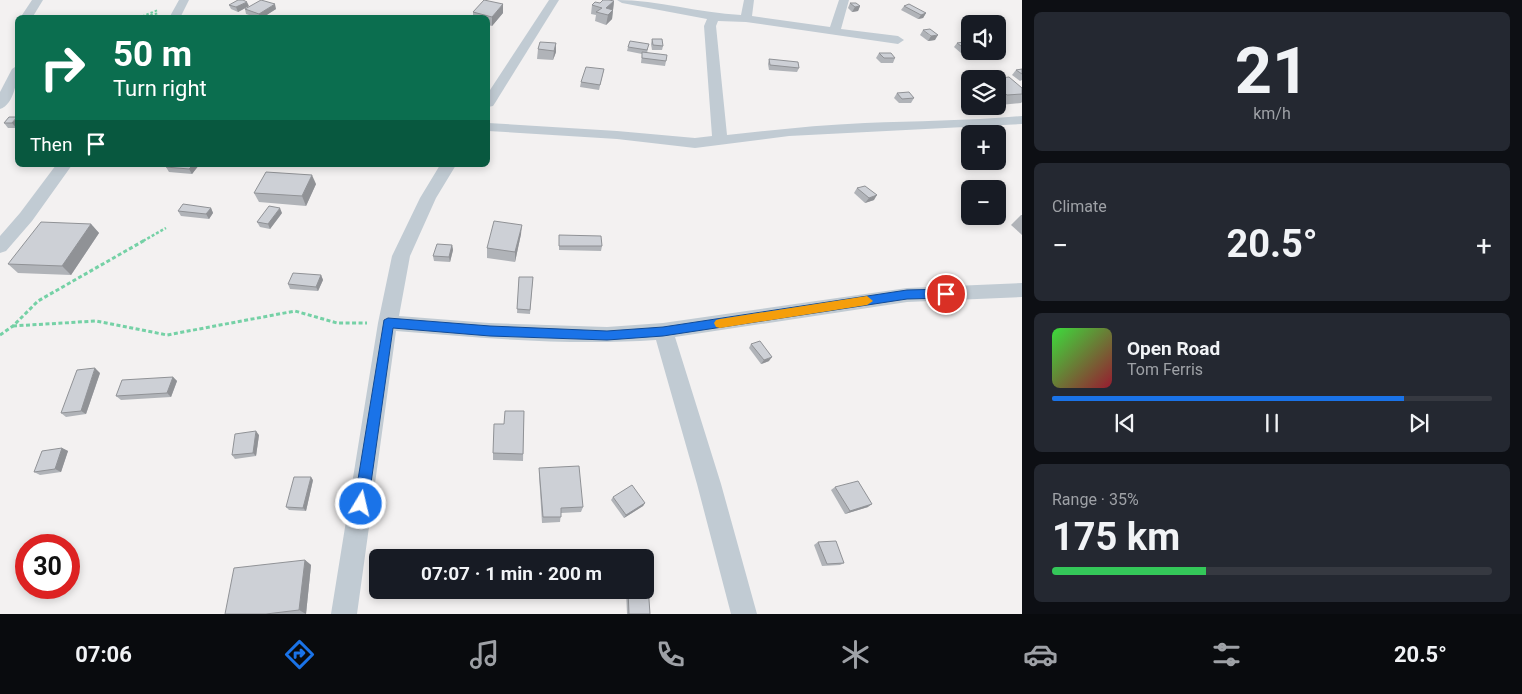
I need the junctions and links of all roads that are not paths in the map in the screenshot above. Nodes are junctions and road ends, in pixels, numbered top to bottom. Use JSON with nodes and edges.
{"nodes":[{"id":1,"x":38,"y":0,"type":"edge"},
{"id":2,"x":184,"y":0,"type":"edge"},
{"id":3,"x":554,"y":0,"type":"edge"},
{"id":4,"x":622,"y":0,"type":"edge"},
{"id":5,"x":749,"y":0,"type":"edge"},
{"id":6,"x":844,"y":0,"type":"edge"},
{"id":7,"x":27,"y":15,"type":"edge"},
{"id":8,"x":176,"y":15,"type":"edge"},
{"id":9,"x":713,"y":17,"type":"junction"},
{"id":10,"x":746,"y":19,"type":"junction"},
{"id":11,"x":834,"y":32,"type":"junction"},
{"id":12,"x":898,"y":40,"type":"dead end"},
{"id":13,"x":15,"y":76,"type":"edge"},
{"id":14,"x":490,"y":100,"type":"edge"},
{"id":15,"x":0,"y":105,"type":"edge"},
{"id":16,"x":1022,"y":120,"type":"edge"},
{"id":17,"x":490,"y":127,"type":"edge"},
{"id":18,"x":720,"y":140,"type":"junction"},
{"id":19,"x":63,"y":167,"type":"edge"},
{"id":20,"x":447,"y":167,"type":"edge"},
{"id":21,"x":0,"y":247,"type":"edge"},
{"id":22,"x":1022,"y":290,"type":"edge"},
{"id":23,"x":388,"y":323,"type":"junction"},
{"id":24,"x":663,"y":332,"type":"junction"},
{"id":25,"x":344,"y":614,"type":"edge"},
{"id":26,"x":744,"y":614,"type":"edge"}],
"edges":[{"from":1,"to":7,"type":"street"},
{"from":2,"to":8,"type":"street"},
{"from":3,"to":14,"type":"street"},
{"from":4,"to":9,"type":"street"},
{"from":5,"to":10,"type":"street"},
{"from":6,"to":11,"type":"street"},
{"from":9,"to":10,"type":"street"},
{"from":9,"to":18,"type":"street"},
{"from":10,"to":11,"type":"street"},
{"from":11,"to":12,"type":"street"},
{"from":13,"to":15,"type":"street"},
{"from":16,"to":18,"type":"street"},
{"from":17,"to":18,"type":"street"},
{"from":19,"to":21,"type":"street"},
{"from":20,"to":23,"type":"street"},
{"from":22,"to":24,"type":"street"},
{"from":23,"to":24,"type":"street"},
{"from":23,"to":25,"type":"street"},
{"from":24,"to":26,"type":"street"}]}
